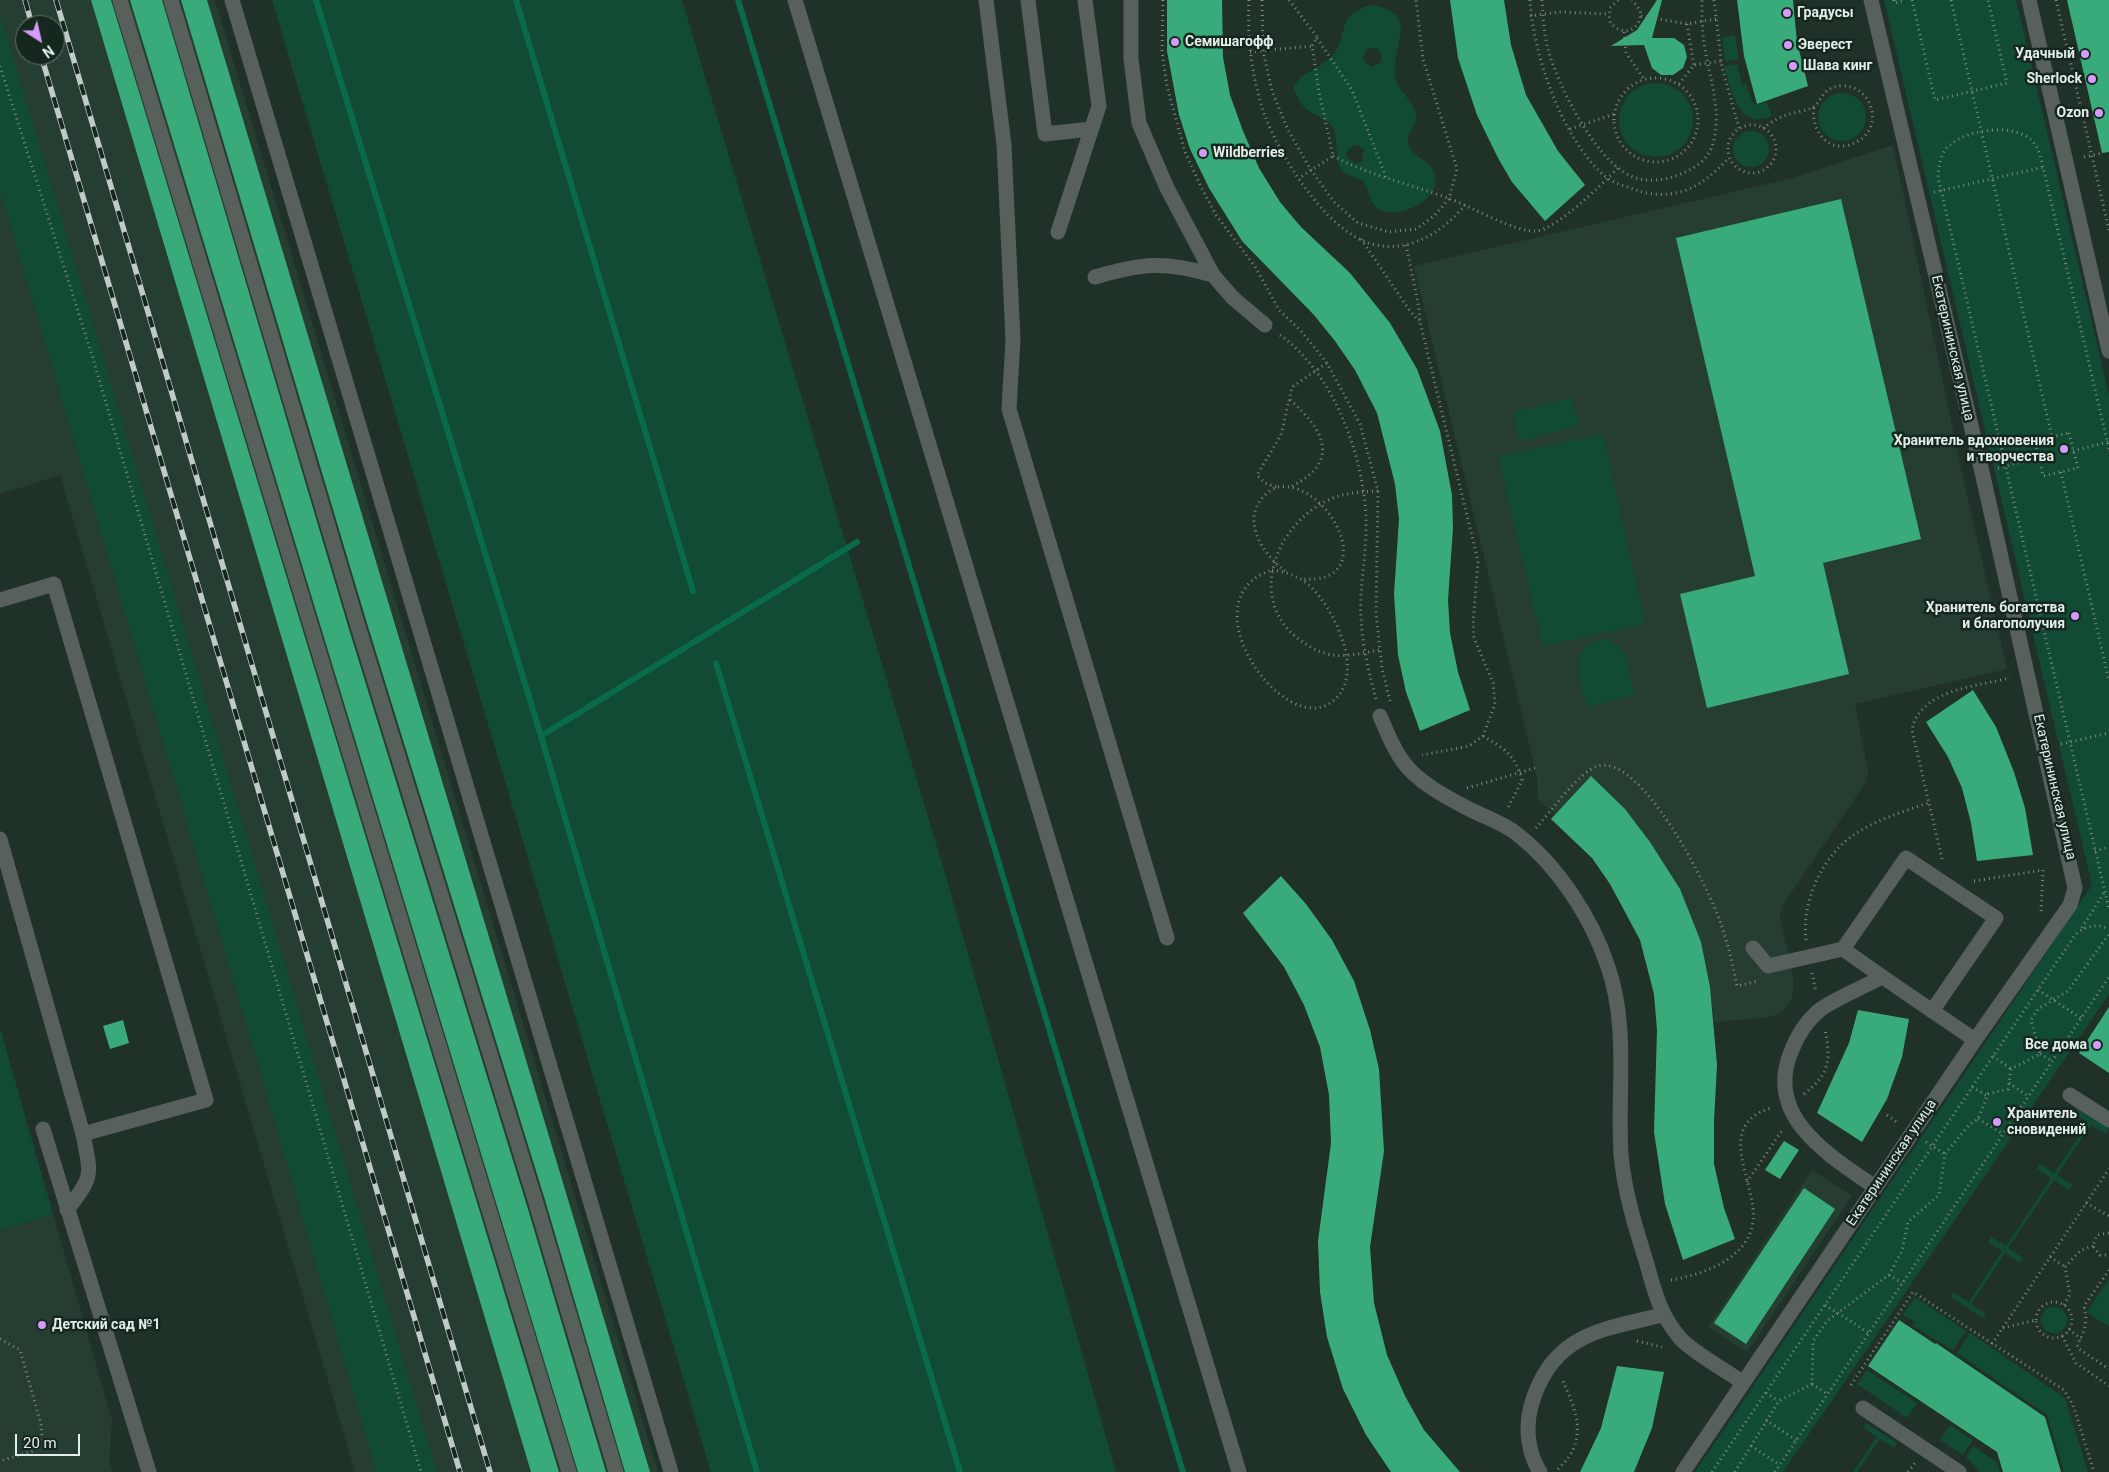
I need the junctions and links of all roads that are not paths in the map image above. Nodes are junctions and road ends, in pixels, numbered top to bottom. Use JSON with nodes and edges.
{"nodes":[{"id":1,"x":120,"y":0,"type":"edge"},
{"id":2,"x":171,"y":0,"type":"edge"},
{"id":3,"x":232,"y":0,"type":"edge"},
{"id":4,"x":795,"y":0,"type":"edge"},
{"id":5,"x":986,"y":0,"type":"edge"},
{"id":6,"x":1028,"y":0,"type":"edge"},
{"id":7,"x":1086,"y":0,"type":"edge"},
{"id":8,"x":1131,"y":0,"type":"edge"},
{"id":9,"x":1871,"y":0,"type":"edge"},
{"id":10,"x":2029,"y":0,"type":"edge"},
{"id":11,"x":1091,"y":128,"type":"junction"},
{"id":12,"x":1058,"y":232,"type":"dead end"},
{"id":13,"x":1214,"y":275,"type":"junction"},
{"id":14,"x":1095,"y":277,"type":"dead end"},
{"id":15,"x":1265,"y":325,"type":"road end"},
{"id":16,"x":2109,"y":351,"type":"edge"},
{"id":17,"x":0,"y":600,"type":"edge"},
{"id":18,"x":1386,"y":712,"type":"road end"},
{"id":19,"x":0,"y":839,"type":"edge"},
{"id":20,"x":1167,"y":938,"type":"dead end"},
{"id":21,"x":1754,"y":948,"type":"dead end"},
{"id":22,"x":1843,"y":949,"type":"junction"},
{"id":23,"x":1882,"y":978,"type":"junction"},
{"id":24,"x":1932,"y":1011,"type":"junction"},
{"id":25,"x":1975,"y":1040,"type":"junction"},
{"id":26,"x":2070,"y":1095,"type":"dead end"},
{"id":27,"x":2109,"y":1120,"type":"edge"},
{"id":28,"x":43,"y":1129,"type":"dead end"},
{"id":29,"x":83,"y":1134,"type":"junction"},
{"id":30,"x":1875,"y":1187,"type":"junction"},
{"id":31,"x":67,"y":1210,"type":"junction"},
{"id":32,"x":1662,"y":1315,"type":"junction"},
{"id":33,"x":1743,"y":1382,"type":"junction"},
{"id":34,"x":1863,"y":1408,"type":"dead end"},
{"id":35,"x":149,"y":1472,"type":"edge"},
{"id":36,"x":569,"y":1472,"type":"edge"},
{"id":37,"x":616,"y":1472,"type":"edge"},
{"id":38,"x":671,"y":1472,"type":"edge"},
{"id":39,"x":1239,"y":1472,"type":"edge"},
{"id":40,"x":1540,"y":1472,"type":"edge"},
{"id":41,"x":1683,"y":1472,"type":"edge"},
{"id":42,"x":1959,"y":1472,"type":"edge"}],
"edges":[{"from":1,"to":36,"type":"street"},
{"from":2,"to":37,"type":"street"},
{"from":3,"to":38,"type":"street"},
{"from":4,"to":39,"type":"street"},
{"from":5,"to":20,"type":"street"},
{"from":6,"to":11,"type":"street"},
{"from":7,"to":11,"type":"street"},
{"from":8,"to":13,"type":"street"},
{"from":9,"to":25,"type":"street","name":"Екатерининская улица"},
{"from":10,"to":16,"type":"street"},
{"from":11,"to":12,"type":"street"},
{"from":13,"to":14,"type":"street"},
{"from":13,"to":15,"type":"street"},
{"from":17,"to":29,"type":"street"},
{"from":18,"to":32,"type":"street"},
{"from":19,"to":29,"type":"street"},
{"from":21,"to":22,"type":"street"},
{"from":22,"to":23,"type":"street"},
{"from":22,"to":24,"type":"street"},
{"from":23,"to":24,"type":"street"},
{"from":23,"to":30,"type":"street"},
{"from":24,"to":25,"type":"street"},
{"from":25,"to":30,"type":"street","name":"Екатерининская улица"},
{"from":26,"to":27,"type":"street"},
{"from":28,"to":31,"type":"street"},
{"from":29,"to":31,"type":"street"},
{"from":30,"to":33,"type":"street","name":"Екатерининская улица"},
{"from":31,"to":35,"type":"street"},
{"from":32,"to":33,"type":"street"},
{"from":32,"to":40,"type":"street"},
{"from":33,"to":41,"type":"street","name":"Екатерининская улица"},
{"from":34,"to":42,"type":"street"}]}
